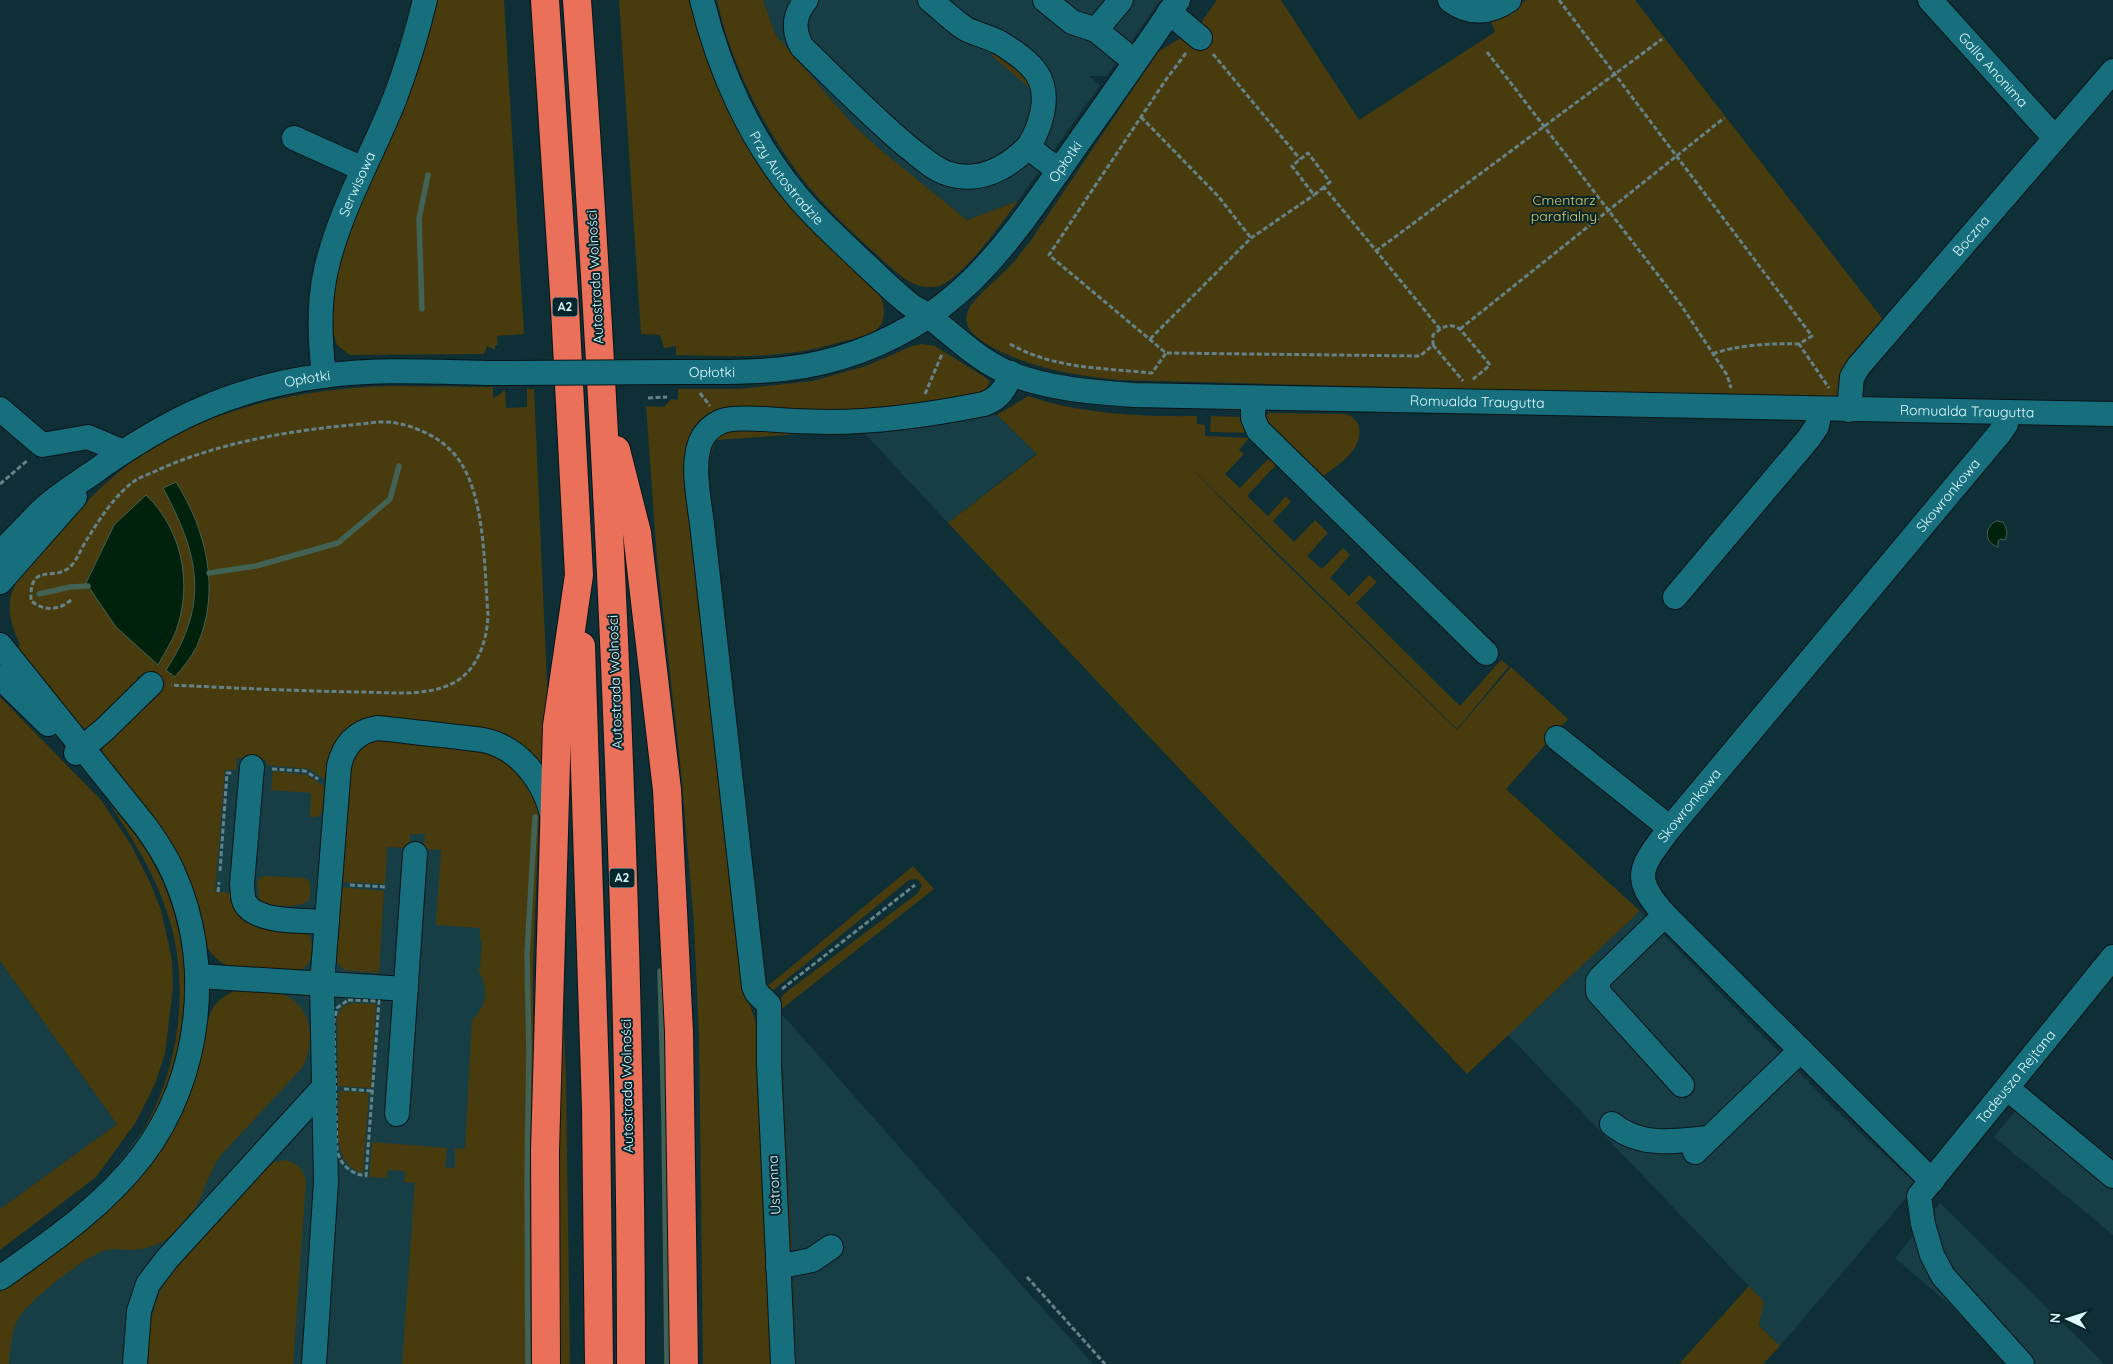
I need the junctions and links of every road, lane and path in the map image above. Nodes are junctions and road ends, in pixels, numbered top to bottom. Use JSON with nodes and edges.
{"nodes":[{"id":1,"x":425,"y":0,"type":"edge"},
{"id":2,"x":545,"y":0,"type":"edge"},
{"id":3,"x":577,"y":0,"type":"edge"},
{"id":4,"x":702,"y":0,"type":"edge"},
{"id":5,"x":806,"y":0,"type":"edge"},
{"id":6,"x":930,"y":0,"type":"edge"},
{"id":7,"x":1045,"y":0,"type":"edge"},
{"id":8,"x":1121,"y":0,"type":"edge"},
{"id":9,"x":1450,"y":0,"type":"edge"},
{"id":10,"x":1509,"y":0,"type":"edge"},
{"id":11,"x":1559,"y":0,"type":"edge"},
{"id":12,"x":1930,"y":0,"type":"edge"},
{"id":13,"x":1174,"y":6,"type":"edge"},
{"id":14,"x":1096,"y":30,"type":"junction"},
{"id":15,"x":1200,"y":38,"type":"junction"},
{"id":16,"x":1662,"y":39,"type":"dead end"},
{"id":17,"x":1487,"y":52,"type":"dead end"},
{"id":18,"x":1134,"y":62,"type":"junction"},
{"id":19,"x":2113,"y":71,"type":"edge"},
{"id":20,"x":1615,"y":74,"type":"junction"},
{"id":21,"x":1141,"y":117,"type":"junction"},
{"id":22,"x":1724,"y":118,"type":"dead end"},
{"id":23,"x":1544,"y":126,"type":"junction"},
{"id":24,"x":294,"y":138,"type":"dead end"},
{"id":25,"x":2055,"y":138,"type":"junction"},
{"id":26,"x":1028,"y":147,"type":"junction"},
{"id":27,"x":1676,"y":155,"type":"junction"},
{"id":28,"x":1300,"y":159,"type":"junction"},
{"id":29,"x":363,"y":169,"type":"junction"},
{"id":30,"x":1059,"y":171,"type":"junction"},
{"id":31,"x":1324,"y":187,"type":"junction"},
{"id":32,"x":1314,"y":195,"type":"junction"},
{"id":33,"x":1608,"y":210,"type":"junction"},
{"id":34,"x":1251,"y":238,"type":"junction"},
{"id":35,"x":1376,"y":251,"type":"junction"},
{"id":36,"x":928,"y":316,"type":"junction"},
{"id":37,"x":1460,"y":329,"type":"junction"},
{"id":38,"x":1440,"y":330,"type":"junction"},
{"id":39,"x":1150,"y":339,"type":"junction"},
{"id":40,"x":1010,"y":344,"type":"dead end"},
{"id":41,"x":1799,"y":344,"type":"junction"},
{"id":42,"x":1433,"y":345,"type":"junction"},
{"id":43,"x":946,"y":348,"type":"dead end"},
{"id":44,"x":1166,"y":353,"type":"junction"},
{"id":45,"x":1713,"y":354,"type":"junction"},
{"id":46,"x":1011,"y":374,"type":"junction"},
{"id":47,"x":324,"y":376,"type":"junction"},
{"id":48,"x":602,"y":393,"type":"junction"},
{"id":49,"x":667,"y":397,"type":"dead end"},
{"id":50,"x":648,"y":398,"type":"dead end"},
{"id":51,"x":1254,"y":398,"type":"junction"},
{"id":52,"x":1850,"y":402,"type":"junction"},
{"id":53,"x":1731,"y":408,"type":"junction"},
{"id":54,"x":0,"y":409,"type":"edge"},
{"id":55,"x":1820,"y":410,"type":"junction"},
{"id":56,"x":2007,"y":412,"type":"junction"},
{"id":57,"x":919,"y":414,"type":"junction"},
{"id":58,"x":2113,"y":414,"type":"edge"},
{"id":59,"x":42,"y":445,"type":"junction"},
{"id":60,"x":121,"y":451,"type":"junction"},
{"id":61,"x":101,"y":467,"type":"junction"},
{"id":62,"x":0,"y":484,"type":"edge"},
{"id":63,"x":0,"y":553,"type":"edge"},
{"id":64,"x":579,"y":575,"type":"junction"},
{"id":65,"x":0,"y":582,"type":"edge"},
{"id":66,"x":1675,"y":597,"type":"dead end"},
{"id":67,"x":71,"y":600,"type":"dead end"},
{"id":68,"x":0,"y":645,"type":"edge"},
{"id":69,"x":1486,"y":653,"type":"dead end"},
{"id":70,"x":0,"y":677,"type":"edge"},
{"id":71,"x":151,"y":684,"type":"joint"},
{"id":72,"x":1557,"y":738,"type":"dead end"},
{"id":73,"x":79,"y":750,"type":"junction"},
{"id":74,"x":252,"y":767,"type":"dead end"},
{"id":75,"x":555,"y":826,"type":"junction"},
{"id":76,"x":1670,"y":828,"type":"junction"},
{"id":77,"x":415,"y":854,"type":"dead end"},
{"id":78,"x":345,"y":885,"type":"dead end"},
{"id":79,"x":915,"y":885,"type":"dead end"},
{"id":80,"x":387,"y":887,"type":"dead end"},
{"id":81,"x":1665,"y":915,"type":"junction"},
{"id":82,"x":327,"y":922,"type":"junction"},
{"id":83,"x":2113,"y":957,"type":"edge"},
{"id":84,"x":197,"y":976,"type":"junction"},
{"id":85,"x":322,"y":984,"type":"junction"},
{"id":86,"x":406,"y":989,"type":"junction"},
{"id":87,"x":770,"y":1005,"type":"junction"},
{"id":88,"x":1800,"y":1050,"type":"junction"},
{"id":89,"x":1682,"y":1085,"type":"dead end"},
{"id":90,"x":330,"y":1088,"type":"junction"},
{"id":91,"x":2007,"y":1088,"type":"junction"},
{"id":92,"x":373,"y":1091,"type":"junction"},
{"id":93,"x":397,"y":1114,"type":"dead end"},
{"id":94,"x":1612,"y":1124,"type":"dead end"},
{"id":95,"x":2113,"y":1176,"type":"edge"},
{"id":96,"x":1925,"y":1189,"type":"junction"},
{"id":97,"x":831,"y":1247,"type":"dead end"},
{"id":98,"x":778,"y":1267,"type":"junction"},
{"id":99,"x":1027,"y":1277,"type":"dead end"},
{"id":100,"x":0,"y":1278,"type":"edge"},
{"id":101,"x":135,"y":1364,"type":"edge"},
{"id":102,"x":314,"y":1364,"type":"edge"},
{"id":103,"x":546,"y":1364,"type":"edge"},
{"id":104,"x":599,"y":1364,"type":"edge"},
{"id":105,"x":631,"y":1364,"type":"edge"},
{"id":106,"x":684,"y":1364,"type":"edge"},
{"id":107,"x":783,"y":1364,"type":"edge"},
{"id":108,"x":1105,"y":1364,"type":"edge"},
{"id":109,"x":2022,"y":1364,"type":"edge"}],
"edges":[{"from":1,"to":29,"type":"street","name":"Serwisowa"},
{"from":2,"to":64,"type":"highway","number":"A2"},
{"from":3,"to":48,"type":"highway","name":"Autostrada Wolności","number":"A2"},
{"from":4,"to":36,"type":"street","name":"Przy Autostradzie"},
{"from":5,"to":26,"type":"street"},
{"from":6,"to":26,"type":"street"},
{"from":7,"to":14,"type":"street"},
{"from":8,"to":14,"type":"street"},
{"from":9,"to":10,"type":"street"},
{"from":11,"to":20,"type":"path"},
{"from":12,"to":25,"type":"street","name":"Galla Anonima"},
{"from":13,"to":15,"type":"street"},
{"from":13,"to":18,"type":"street","name":"Opłotki"},
{"from":14,"to":18,"type":"street"},
{"from":15,"to":21,"type":"path"},
{"from":15,"to":28,"type":"path"},
{"from":16,"to":20,"type":"path"},
{"from":17,"to":23,"type":"path"},
{"from":18,"to":30,"type":"street","name":"Opłotki"},
{"from":19,"to":25,"type":"street","name":"Boczna"},
{"from":20,"to":23,"type":"path"},
{"from":20,"to":27,"type":"path"},
{"from":21,"to":34,"type":"path"},
{"from":21,"to":39,"type":"path"},
{"from":22,"to":27,"type":"path"},
{"from":23,"to":33,"type":"path"},
{"from":23,"to":35,"type":"path"},
{"from":24,"to":29,"type":"street"},
{"from":25,"to":52,"type":"street","name":"Boczna"},
{"from":26,"to":30,"type":"street"},
{"from":27,"to":33,"type":"path"},
{"from":27,"to":41,"type":"path"},
{"from":28,"to":31,"type":"path"},
{"from":28,"to":32,"type":"path"},
{"from":29,"to":47,"type":"street","name":"Serwisowa"},
{"from":30,"to":36,"type":"street","name":"Opłotki"},
{"from":31,"to":32,"type":"path"},
{"from":31,"to":35,"type":"path"},
{"from":32,"to":34,"type":"path"},
{"from":33,"to":37,"type":"path"},
{"from":33,"to":45,"type":"path"},
{"from":34,"to":39,"type":"path"},
{"from":35,"to":38,"type":"path"},
{"from":36,"to":46,"type":"street","name":"Przy Autostradzie"},
{"from":36,"to":47,"type":"street","name":"Opłotki","bridge":true},
{"from":37,"to":38,"type":"path"},
{"from":37,"to":42,"type":"path"},
{"from":38,"to":42,"type":"path"},
{"from":39,"to":44,"type":"path"},
{"from":40,"to":44,"type":"path"},
{"from":41,"to":45,"type":"path"},
{"from":41,"to":52,"type":"path"},
{"from":42,"to":44,"type":"path"},
{"from":43,"to":57,"type":"path"},
{"from":45,"to":53,"type":"path"},
{"from":46,"to":51,"type":"street","name":"Romualda Traugutta"},
{"from":46,"to":57,"type":"street"},
{"from":47,"to":60,"type":"street","name":"Opłotki"},
{"from":48,"to":105,"type":"highway","name":"Autostrada Wolności","number":"A2"},
{"from":48,"to":106,"type":"highway"},
{"from":49,"to":50,"type":"path"},
{"from":51,"to":53,"type":"street","name":"Romualda Traugutta"},
{"from":51,"to":69,"type":"street"},
{"from":52,"to":55,"type":"street","name":"Romualda Traugutta"},
{"from":52,"to":56,"type":"street","name":"Romualda Traugutta"},
{"from":53,"to":55,"type":"street","name":"Romualda Traugutta"},
{"from":54,"to":59,"type":"street"},
{"from":55,"to":66,"type":"street"},
{"from":56,"to":58,"type":"street","name":"Romualda Traugutta"},
{"from":56,"to":76,"type":"street","name":"Skowronkowa"},
{"from":57,"to":87,"type":"street"},
{"from":59,"to":60,"type":"street"},
{"from":59,"to":62,"type":"path"},
{"from":60,"to":61,"type":"street","name":"Opłotki"},
{"from":61,"to":63,"type":"street","name":"Opłotki"},
{"from":61,"to":65,"type":"street","name":"Opłotki"},
{"from":64,"to":75,"type":"highway"},
{"from":64,"to":104,"type":"highway","number":"A2"},
{"from":67,"to":71,"type":"path"},
{"from":68,"to":73,"type":"street"},
{"from":70,"to":73,"type":"street"},
{"from":71,"to":73,"type":"street"},
{"from":72,"to":76,"type":"street"},
{"from":73,"to":84,"type":"street"},
{"from":74,"to":82,"type":"street"},
{"from":75,"to":82,"type":"street"},
{"from":75,"to":103,"type":"highway"},
{"from":76,"to":81,"type":"street","name":"Skowronkowa"},
{"from":77,"to":86,"type":"street"},
{"from":78,"to":80,"type":"path"},
{"from":79,"to":87,"type":"path"},
{"from":81,"to":88,"type":"street","name":"Skowronkowa"},
{"from":81,"to":89,"type":"street"},
{"from":82,"to":85,"type":"street"},
{"from":83,"to":91,"type":"street","name":"Tadeusza Rejtana"},
{"from":84,"to":85,"type":"street"},
{"from":84,"to":100,"type":"street"},
{"from":85,"to":86,"type":"street"},
{"from":85,"to":90,"type":"street"},
{"from":86,"to":93,"type":"street"},
{"from":87,"to":98,"type":"street","name":"Ustronna"},
{"from":88,"to":94,"type":"street"},
{"from":88,"to":96,"type":"street","name":"Skowronkowa"},
{"from":90,"to":92,"type":"path"},
{"from":90,"to":92,"type":"path"},
{"from":90,"to":92,"type":"path"},
{"from":90,"to":101,"type":"street"},
{"from":90,"to":102,"type":"street"},
{"from":91,"to":95,"type":"street"},
{"from":91,"to":96,"type":"street","name":"Tadeusza Rejtana"},
{"from":96,"to":109,"type":"street"},
{"from":97,"to":98,"type":"street"},
{"from":98,"to":107,"type":"street","name":"Ustronna"},
{"from":99,"to":108,"type":"path"}]}
